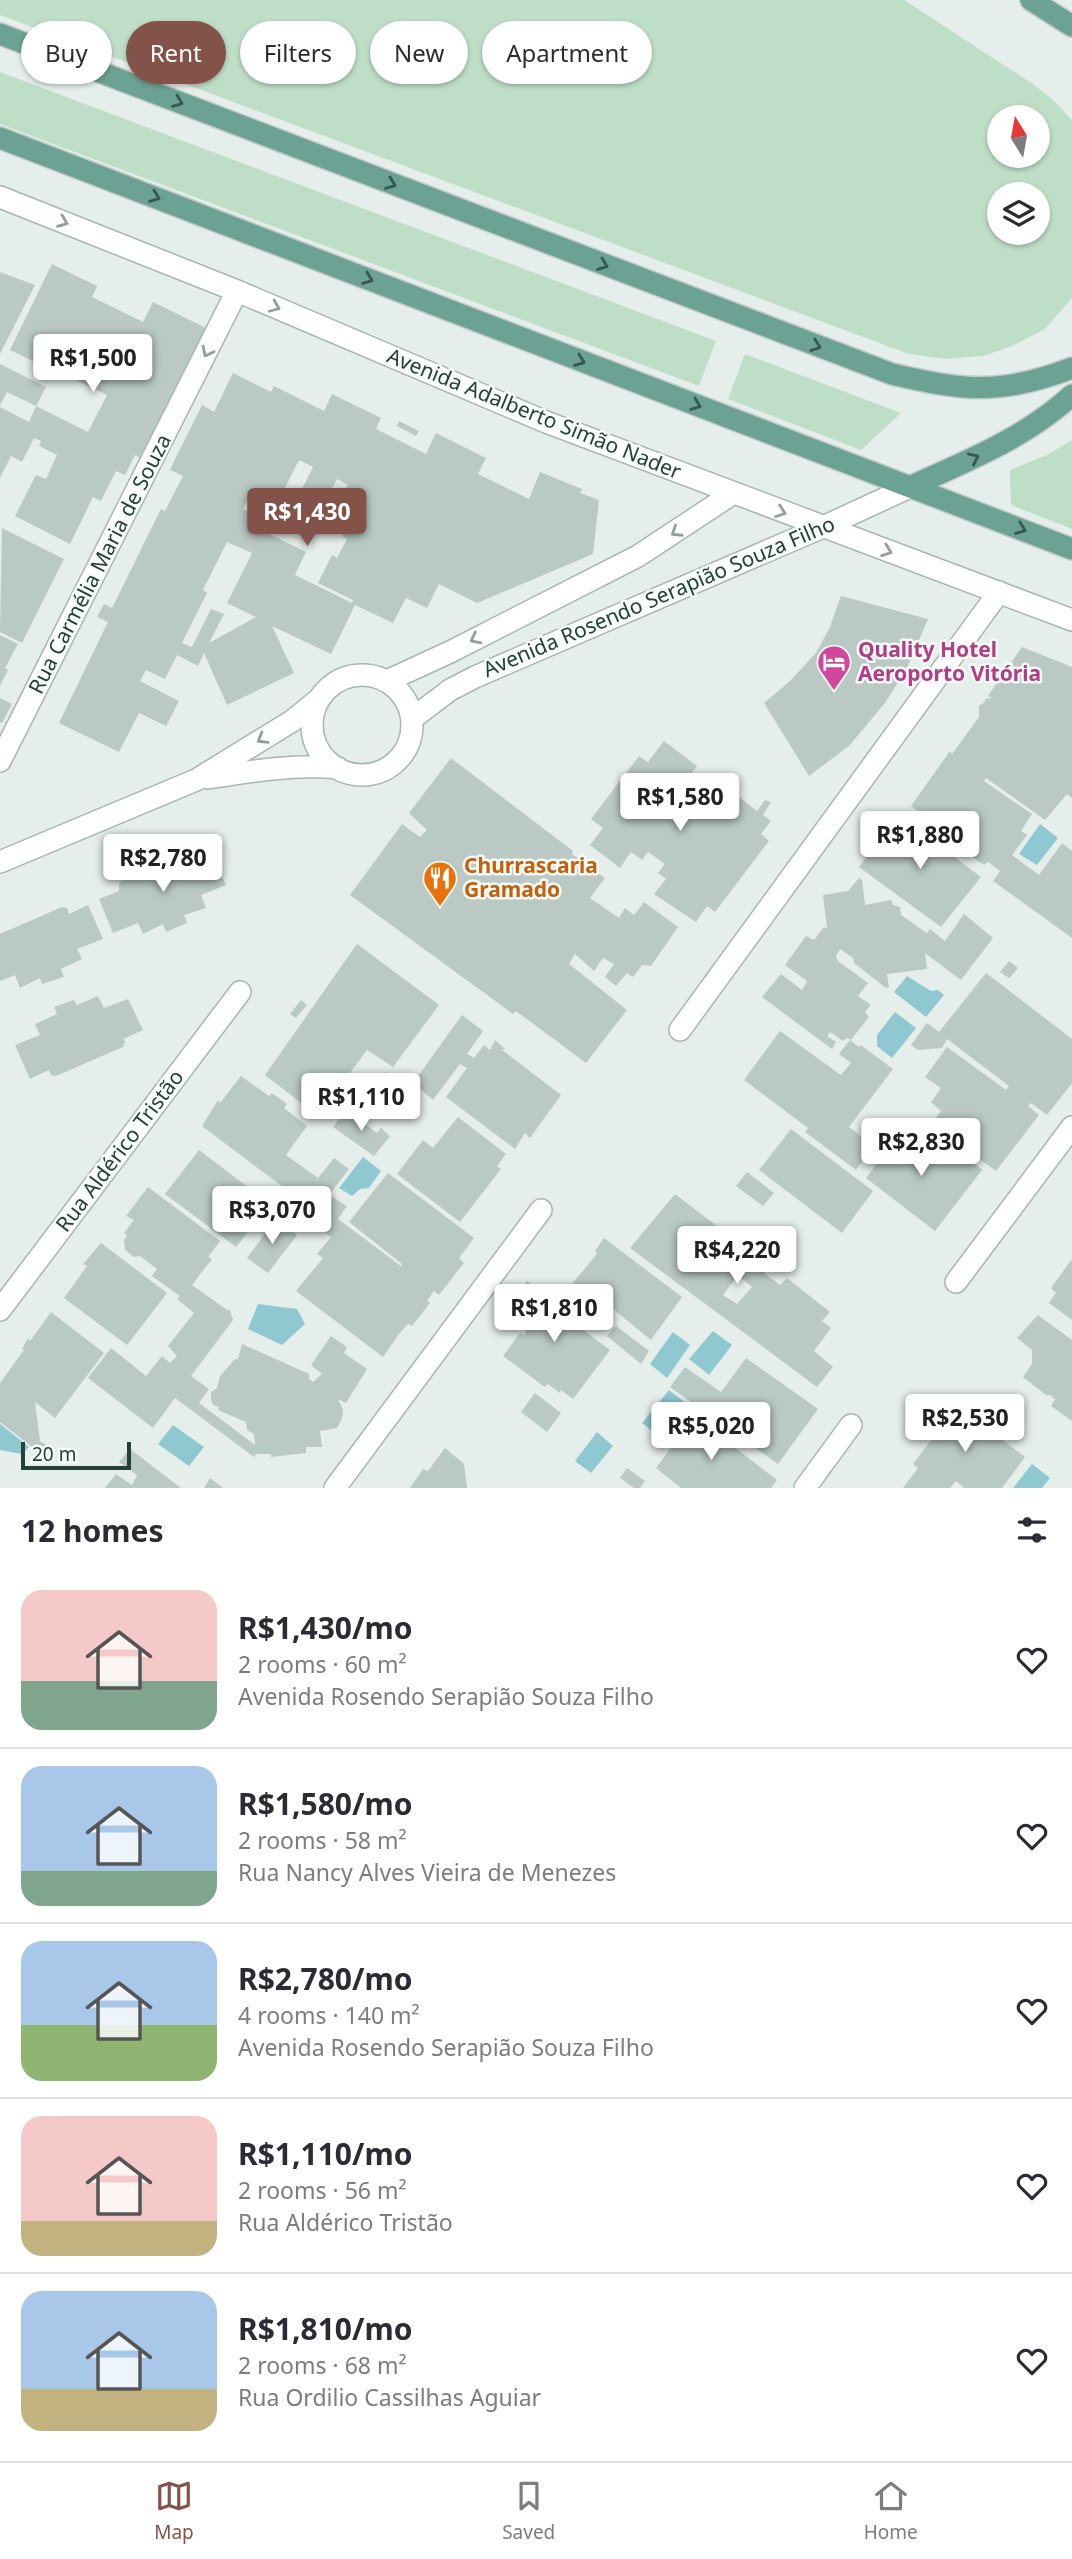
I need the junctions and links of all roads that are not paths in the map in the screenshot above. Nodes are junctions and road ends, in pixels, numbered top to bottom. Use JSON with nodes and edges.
{"nodes":[{"id":1,"x":1031,"y":0,"type":"edge"},
{"id":2,"x":1072,"y":26,"type":"edge"},
{"id":3,"x":0,"y":34,"type":"edge"},
{"id":4,"x":0,"y":138,"type":"edge"},
{"id":5,"x":0,"y":197,"type":"edge"},
{"id":6,"x":237,"y":291,"type":"junction"},
{"id":7,"x":1072,"y":368,"type":"edge"},
{"id":8,"x":1072,"y":395,"type":"edge"},
{"id":9,"x":912,"y":486,"type":"junction"},
{"id":10,"x":732,"y":494,"type":"junction"},
{"id":11,"x":823,"y":527,"type":"junction"},
{"id":12,"x":1072,"y":549,"type":"edge"},
{"id":13,"x":999,"y":592,"type":"junction"},
{"id":14,"x":1072,"y":620,"type":"edge"},
{"id":15,"x":387,"y":681,"type":"junction"},
{"id":16,"x":318,"y":700,"type":"junction"},
{"id":17,"x":413,"y":718,"type":"junction"},
{"id":18,"x":0,"y":761,"type":"edge"},
{"id":19,"x":338,"y":768,"type":"junction"},
{"id":20,"x":196,"y":780,"type":"junction"},
{"id":21,"x":0,"y":862,"type":"edge"},
{"id":22,"x":240,"y":992,"type":"dead end"},
{"id":23,"x":680,"y":1030,"type":"dead end"},
{"id":24,"x":1072,"y":1126,"type":"edge"},
{"id":25,"x":541,"y":1210,"type":"dead end"},
{"id":26,"x":956,"y":1282,"type":"dead end"},
{"id":27,"x":0,"y":1310,"type":"edge"},
{"id":28,"x":851,"y":1425,"type":"dead end"},
{"id":29,"x":335,"y":1488,"type":"edge"},
{"id":30,"x":805,"y":1488,"type":"edge"}],
"edges":[{"from":1,"to":2,"type":"main road"},
{"from":3,"to":7,"type":"main road","one_way":true},
{"from":4,"to":9,"type":"main road","one_way":true},
{"from":5,"to":6,"type":"street","name":"Avenida Adalberto Simão Nader","one_way":true},
{"from":6,"to":10,"type":"street","name":"Avenida Adalberto Simão Nader","one_way":true},
{"from":6,"to":18,"type":"street","name":"Rua Carmélia Maria de Souza","one_way":true},
{"from":9,"to":8,"type":"main road","one_way":true},
{"from":9,"to":11,"type":"street","name":"Avenida Rosendo Serapião Souza Filho"},
{"from":9,"to":12,"type":"main road","one_way":true},
{"from":10,"to":11,"type":"street","name":"Avenida Adalberto Simão Nader","one_way":true},
{"from":10,"to":15,"type":"street","name":"Avenida Rosendo Serapião Souza Filho","one_way":true},
{"from":11,"to":13,"type":"street","name":"Avenida Adalberto Simão Nader","one_way":true},
{"from":11,"to":17,"type":"street","name":"Avenida Rosendo Serapião Souza Filho"},
{"from":13,"to":14,"type":"street","name":"Avenida Adalberto Simão Nader"},
{"from":13,"to":23,"type":"street"},
{"from":15,"to":16,"type":"street"},
{"from":15,"to":17,"type":"street"},
{"from":16,"to":19,"type":"street"},
{"from":16,"to":20,"type":"street","one_way":true},
{"from":17,"to":19,"type":"street"},
{"from":19,"to":20,"type":"street"},
{"from":20,"to":21,"type":"street"},
{"from":22,"to":27,"type":"street","name":"Rua Aldérico Tristão"},
{"from":24,"to":26,"type":"street"},
{"from":25,"to":29,"type":"street"},
{"from":28,"to":30,"type":"street"}]}
